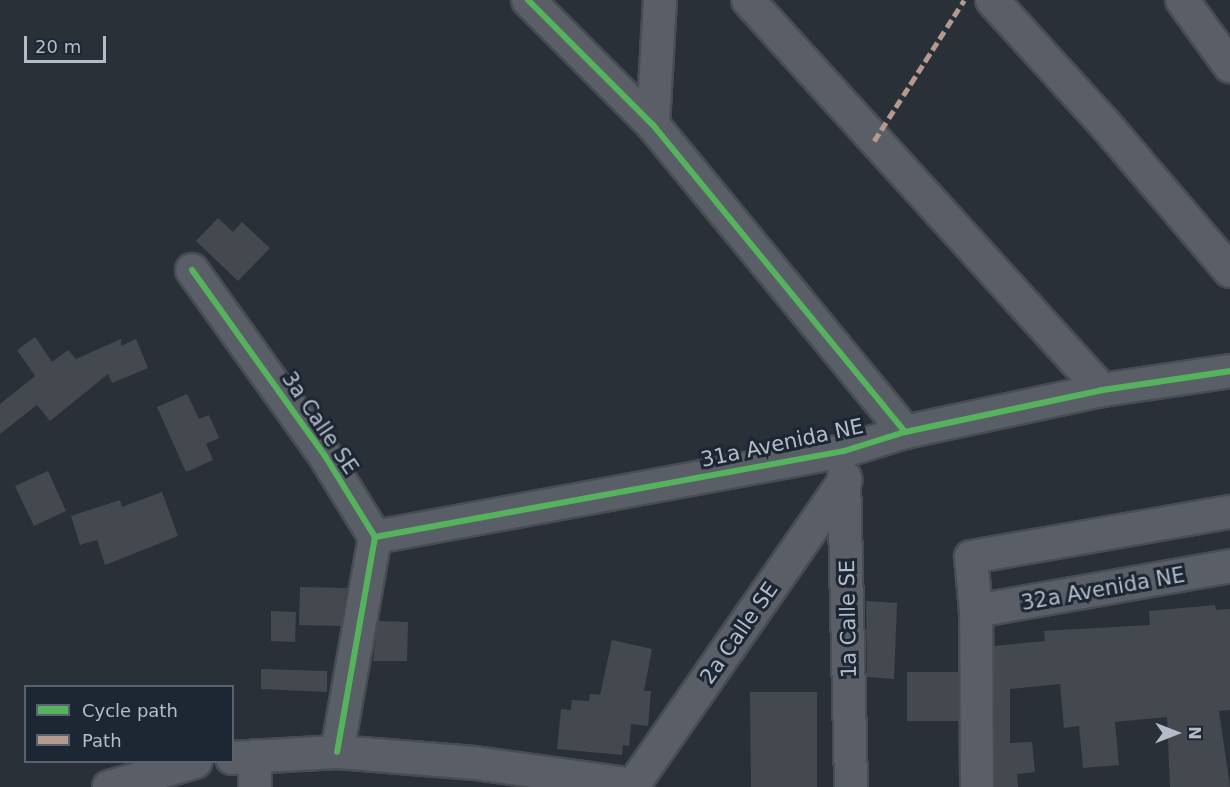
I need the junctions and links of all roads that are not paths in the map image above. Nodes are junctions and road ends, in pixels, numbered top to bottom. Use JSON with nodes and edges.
{"nodes":[{"id":1,"x":528,"y":0,"type":"edge"},
{"id":2,"x":660,"y":0,"type":"edge"},
{"id":3,"x":748,"y":0,"type":"edge"},
{"id":4,"x":992,"y":0,"type":"edge"},
{"id":5,"x":1182,"y":0,"type":"edge"},
{"id":6,"x":1230,"y":66,"type":"edge"},
{"id":7,"x":653,"y":125,"type":"junction"},
{"id":8,"x":192,"y":270,"type":"dead end"},
{"id":9,"x":1230,"y":271,"type":"edge"},
{"id":10,"x":1230,"y":371,"type":"edge"},
{"id":11,"x":1102,"y":390,"type":"junction"},
{"id":12,"x":905,"y":432,"type":"junction"},
{"id":13,"x":844,"y":465,"type":"junction"},
{"id":14,"x":1230,"y":512,"type":"edge"},
{"id":15,"x":375,"y":537,"type":"junction"},
{"id":16,"x":1230,"y":566,"type":"edge"},
{"id":17,"x":976,"y":611,"type":"junction"},
{"id":18,"x":337,"y":752,"type":"junction"},
{"id":19,"x":244,"y":757,"type":"edge"},
{"id":20,"x":192,"y":763,"type":"edge"},
{"id":21,"x":633,"y":786,"type":"edge"},
{"id":22,"x":109,"y":787,"type":"edge"},
{"id":23,"x":255,"y":787,"type":"edge"},
{"id":24,"x":851,"y":787,"type":"edge"},
{"id":25,"x":977,"y":787,"type":"edge"}],
"edges":[{"from":1,"to":7,"type":"street"},
{"from":2,"to":7,"type":"street"},
{"from":3,"to":11,"type":"street"},
{"from":4,"to":9,"type":"street"},
{"from":5,"to":6,"type":"street"},
{"from":7,"to":12,"type":"street"},
{"from":8,"to":15,"type":"street","name":"3a Calle SE"},
{"from":10,"to":11,"type":"street","name":"31a Avenida NE"},
{"from":11,"to":12,"type":"street","name":"31a Avenida NE"},
{"from":12,"to":13,"type":"street","name":"31a Avenida NE"},
{"from":13,"to":15,"type":"street","name":"31a Avenida NE"},
{"from":13,"to":21,"type":"street","name":"2a Calle SE"},
{"from":13,"to":24,"type":"street","name":"1a Calle SE"},
{"from":14,"to":17,"type":"street"},
{"from":15,"to":18,"type":"street"},
{"from":16,"to":17,"type":"street","name":"32a Avenida NE"},
{"from":17,"to":25,"type":"street"},
{"from":18,"to":19,"type":"street"},
{"from":18,"to":21,"type":"street"},
{"from":19,"to":23,"type":"street"},
{"from":20,"to":22,"type":"street"}]}
